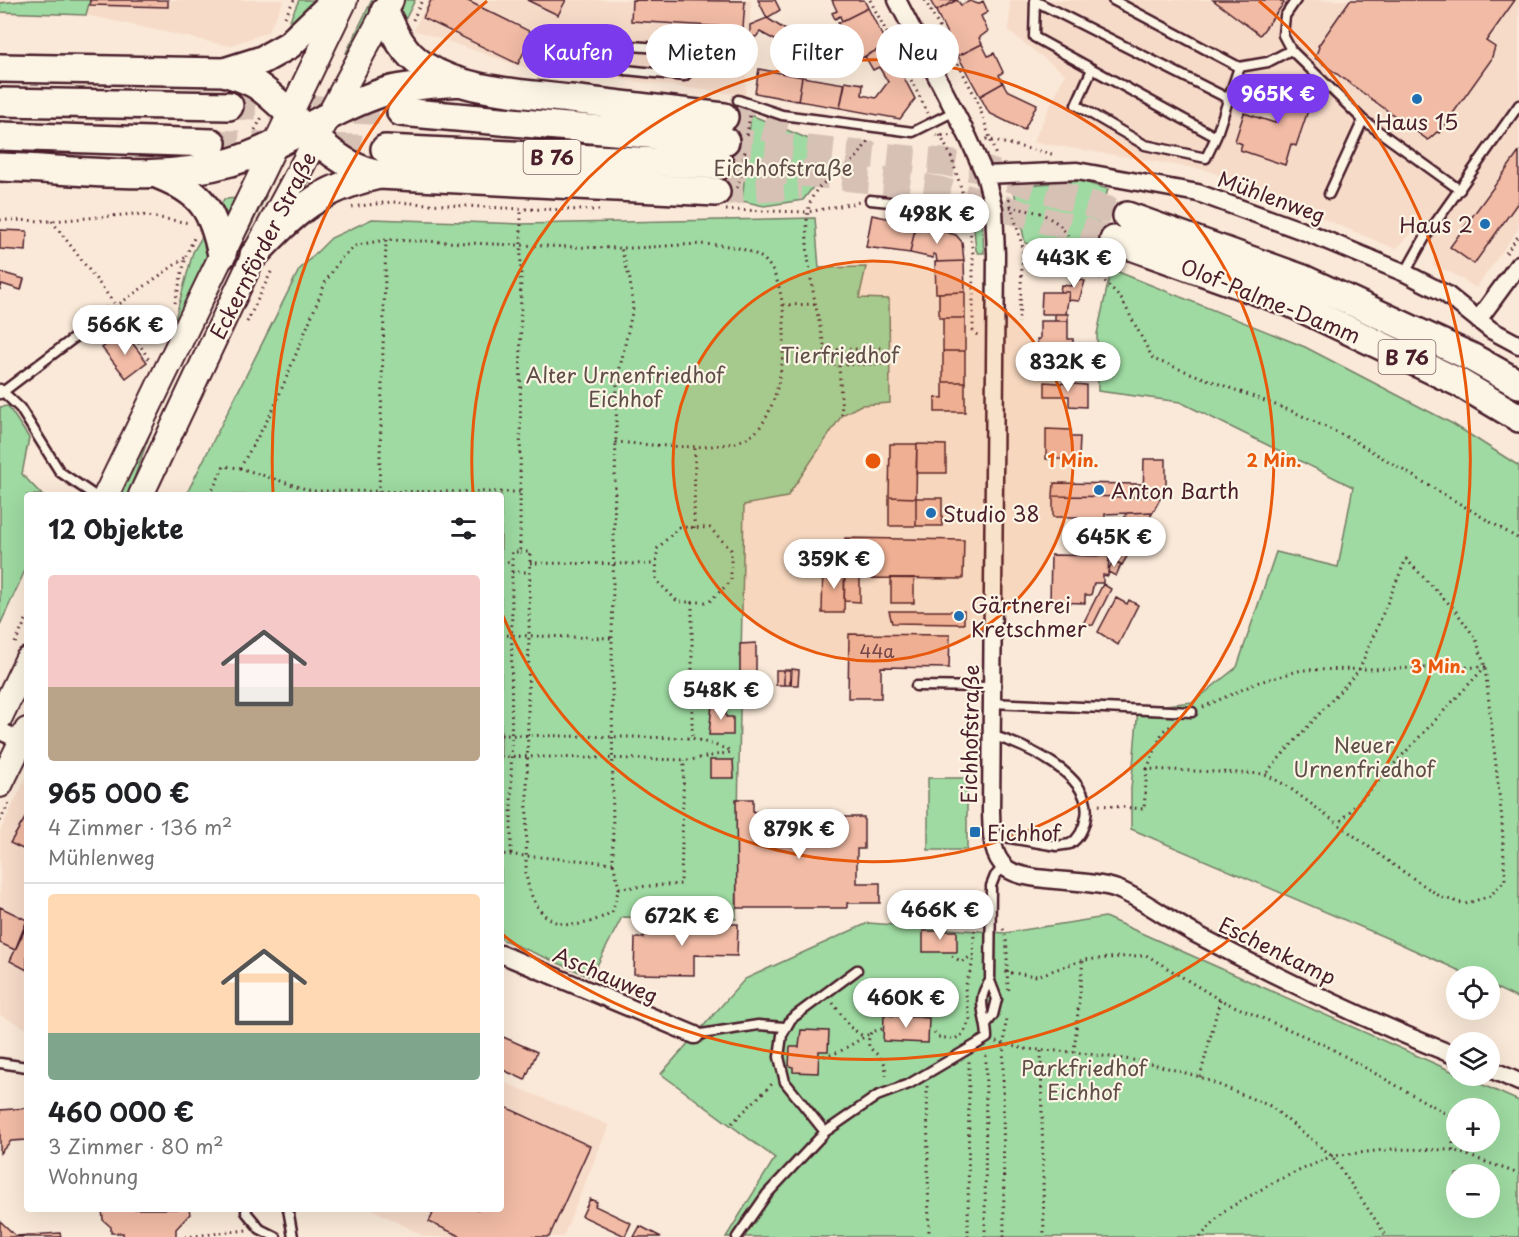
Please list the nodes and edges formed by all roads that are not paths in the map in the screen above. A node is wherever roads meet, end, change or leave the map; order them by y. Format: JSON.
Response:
{"nodes":[{"id":1,"x":336,"y":0,"type":"edge"},
{"id":2,"x":345,"y":0,"type":"edge"},
{"id":3,"x":897,"y":0,"type":"edge"},
{"id":4,"x":1113,"y":0,"type":"edge"},
{"id":5,"x":1296,"y":0,"type":"edge"},
{"id":6,"x":1035,"y":1,"type":"edge"},
{"id":7,"x":388,"y":6,"type":"edge"},
{"id":8,"x":634,"y":46,"type":"edge"},
{"id":9,"x":1291,"y":50,"type":"junction"},
{"id":10,"x":1239,"y":67,"type":"junction"},
{"id":11,"x":0,"y":68,"type":"edge"},
{"id":12,"x":1092,"y":69,"type":"junction"},
{"id":13,"x":634,"y":71,"type":"edge"},
{"id":14,"x":224,"y":72,"type":"junction"},
{"id":15,"x":460,"y":82,"type":"junction"},
{"id":16,"x":1229,"y":99,"type":"junction"},
{"id":17,"x":0,"y":102,"type":"edge"},
{"id":18,"x":1519,"y":105,"type":"edge"},
{"id":19,"x":229,"y":106,"type":"tunnel mouth"},
{"id":20,"x":955,"y":111,"type":"junction"},
{"id":21,"x":401,"y":112,"type":"tunnel mouth"},
{"id":22,"x":330,"y":115,"type":"junction"},
{"id":23,"x":1363,"y":120,"type":"junction"},
{"id":24,"x":304,"y":127,"type":"junction"},
{"id":25,"x":727,"y":131,"type":"junction"},
{"id":26,"x":0,"y":136,"type":"edge"},
{"id":27,"x":1216,"y":137,"type":"junction"},
{"id":28,"x":278,"y":141,"type":"junction"},
{"id":29,"x":212,"y":143,"type":"tunnel mouth"},
{"id":30,"x":382,"y":162,"type":"junction"},
{"id":31,"x":0,"y":167,"type":"edge"},
{"id":32,"x":158,"y":175,"type":"junction"},
{"id":33,"x":996,"y":179,"type":"junction"},
{"id":34,"x":1460,"y":190,"type":"junction"},
{"id":35,"x":1329,"y":194,"type":"dead end"},
{"id":36,"x":870,"y":200,"type":"dead end"},
{"id":37,"x":724,"y":201,"type":"tunnel mouth"},
{"id":38,"x":994,"y":209,"type":"junction"},
{"id":39,"x":1127,"y":216,"type":"tunnel mouth"},
{"id":40,"x":1114,"y":240,"type":"tunnel mouth"},
{"id":41,"x":222,"y":255,"type":"junction"},
{"id":42,"x":264,"y":260,"type":"junction"},
{"id":43,"x":1519,"y":264,"type":"edge"},
{"id":44,"x":1405,"y":273,"type":"junction"},
{"id":45,"x":107,"y":314,"type":"road end"},
{"id":46,"x":1478,"y":320,"type":"junction"},
{"id":47,"x":1519,"y":345,"type":"edge"},
{"id":48,"x":1519,"y":384,"type":"edge"},
{"id":49,"x":1,"y":392,"type":"edge"},
{"id":50,"x":1519,"y":418,"type":"edge"},
{"id":51,"x":90,"y":492,"type":"edge"},
{"id":52,"x":107,"y":492,"type":"edge"},
{"id":53,"x":143,"y":492,"type":"edge"},
{"id":54,"x":24,"y":666,"type":"edge"},
{"id":55,"x":916,"y":686,"type":"dead end"},
{"id":56,"x":991,"y":695,"type":"junction"},
{"id":57,"x":1192,"y":712,"type":"road end"},
{"id":58,"x":0,"y":717,"type":"edge"},
{"id":59,"x":991,"y":735,"type":"junction"},
{"id":60,"x":19,"y":736,"type":"edge"},
{"id":61,"x":0,"y":785,"type":"edge"},
{"id":62,"x":992,"y":835,"type":"junction"},
{"id":63,"x":1004,"y":866,"type":"junction"},
{"id":64,"x":504,"y":955,"type":"edge"},
{"id":65,"x":857,"y":970,"type":"dead end"},
{"id":66,"x":990,"y":981,"type":"junction"},
{"id":67,"x":987,"y":1023,"type":"junction"},
{"id":68,"x":784,"y":1027,"type":"junction"},
{"id":69,"x":695,"y":1035,"type":"joint"},
{"id":70,"x":1446,"y":1052,"type":"edge"},
{"id":71,"x":0,"y":1063,"type":"edge"},
{"id":72,"x":24,"y":1067,"type":"edge"},
{"id":73,"x":1500,"y":1073,"type":"edge"},
{"id":74,"x":1519,"y":1082,"type":"edge"},
{"id":75,"x":825,"y":1132,"type":"junction"},
{"id":76,"x":246,"y":1212,"type":"edge"},
{"id":77,"x":289,"y":1212,"type":"edge"},
{"id":78,"x":276,"y":1237,"type":"edge"},
{"id":79,"x":293,"y":1237,"type":"edge"},
{"id":80,"x":737,"y":1237,"type":"edge"}],
"edges":[{"from":1,"to":14,"type":"highway"},
{"from":2,"to":24,"type":"main road","name":"Eckernförder Straße"},
{"from":3,"to":20,"type":"street","name":"Eichhofstraße"},
{"from":4,"to":10,"type":"lane"},
{"from":5,"to":9,"type":"lane"},
{"from":6,"to":12,"type":"lane"},
{"from":6,"to":16,"type":"lane"},
{"from":7,"to":15,"type":"highway"},
{"from":7,"to":22,"type":"main road"},
{"from":8,"to":13,"type":"lane"},
{"from":9,"to":10,"type":"lane"},
{"from":9,"to":23,"type":"lane"},
{"from":10,"to":16,"type":"lane"},
{"from":11,"to":14,"type":"highway"},
{"from":12,"to":27,"type":"lane"},
{"from":12,"to":27,"type":"lane"},
{"from":14,"to":24,"type":"highway"},
{"from":15,"to":22,"type":"highway"},
{"from":15,"to":25,"type":"highway"},
{"from":16,"to":27,"type":"lane"},
{"from":17,"to":19,"type":"highway"},
{"from":18,"to":34,"type":"lane"},
{"from":20,"to":25,"type":"lane"},
{"from":20,"to":33,"type":"street","name":"Eichhofstraße"},
{"from":21,"to":25,"type":"highway","number":"B 76"},
{"from":22,"to":24,"type":"highway"},
{"from":23,"to":34,"type":"lane"},
{"from":23,"to":35,"type":"lane"},
{"from":24,"to":28,"type":"highway"},
{"from":24,"to":30,"type":"highway"},
{"from":24,"to":42,"type":"main road","name":"Eckernförder Straße"},
{"from":25,"to":30,"type":"highway","number":"B 76"},
{"from":26,"to":29,"type":"highway"},
{"from":28,"to":32,"type":"highway"},
{"from":28,"to":41,"type":"main road","name":"Eckernförder Straße"},
{"from":30,"to":37,"type":"highway"},
{"from":30,"to":42,"type":"highway"},
{"from":31,"to":32,"type":"highway"},
{"from":32,"to":41,"type":"highway"},
{"from":33,"to":38,"type":"street","name":"Eichhofstraße"},
{"from":33,"to":44,"type":"street","name":"Mühlenweg"},
{"from":34,"to":44,"type":"lane"},
{"from":36,"to":38,"type":"lane"},
{"from":38,"to":56,"type":"street","name":"Eichhofstraße"},
{"from":39,"to":48,"type":"highway","name":"Olof-Palme-Damm","number":"B 76"},
{"from":40,"to":50,"type":"highway","name":"Olof-Palme-Damm","number":"B 76"},
{"from":41,"to":52,"type":"main road","name":"Eckernförder Straße"},
{"from":42,"to":53,"type":"main road","name":"Eckernförder Straße"},
{"from":43,"to":46,"type":"street"},
{"from":44,"to":46,"type":"street","name":"Mühlenweg"},
{"from":45,"to":49,"type":"lane"},
{"from":46,"to":47,"type":"street","name":"Mühlenweg"},
{"from":49,"to":51,"type":"lane"},
{"from":54,"to":58,"type":"main road"},
{"from":55,"to":56,"type":"lane"},
{"from":56,"to":57,"type":"lane"},
{"from":56,"to":59,"type":"street","name":"Eichhofstraße"},
{"from":59,"to":62,"type":"street","name":"Eichhofstraße"},
{"from":59,"to":62,"type":"lane"},
{"from":60,"to":61,"type":"main road"},
{"from":62,"to":63,"type":"street","name":"Eichhofstraße"},
{"from":63,"to":66,"type":"lane"},
{"from":63,"to":70,"type":"street","name":"Eschenkamp"},
{"from":64,"to":69,"type":"street","name":"Aschauweg"},
{"from":65,"to":68,"type":"lane"},
{"from":66,"to":67,"type":"lane"},
{"from":66,"to":67,"type":"lane"},
{"from":67,"to":75,"type":"lane"},
{"from":68,"to":69,"type":"lane"},
{"from":68,"to":75,"type":"lane"},
{"from":71,"to":72,"type":"lane"},
{"from":73,"to":74,"type":"street"},
{"from":75,"to":80,"type":"lane"},
{"from":76,"to":78,"type":"lane"},
{"from":77,"to":79,"type":"lane"}]}
